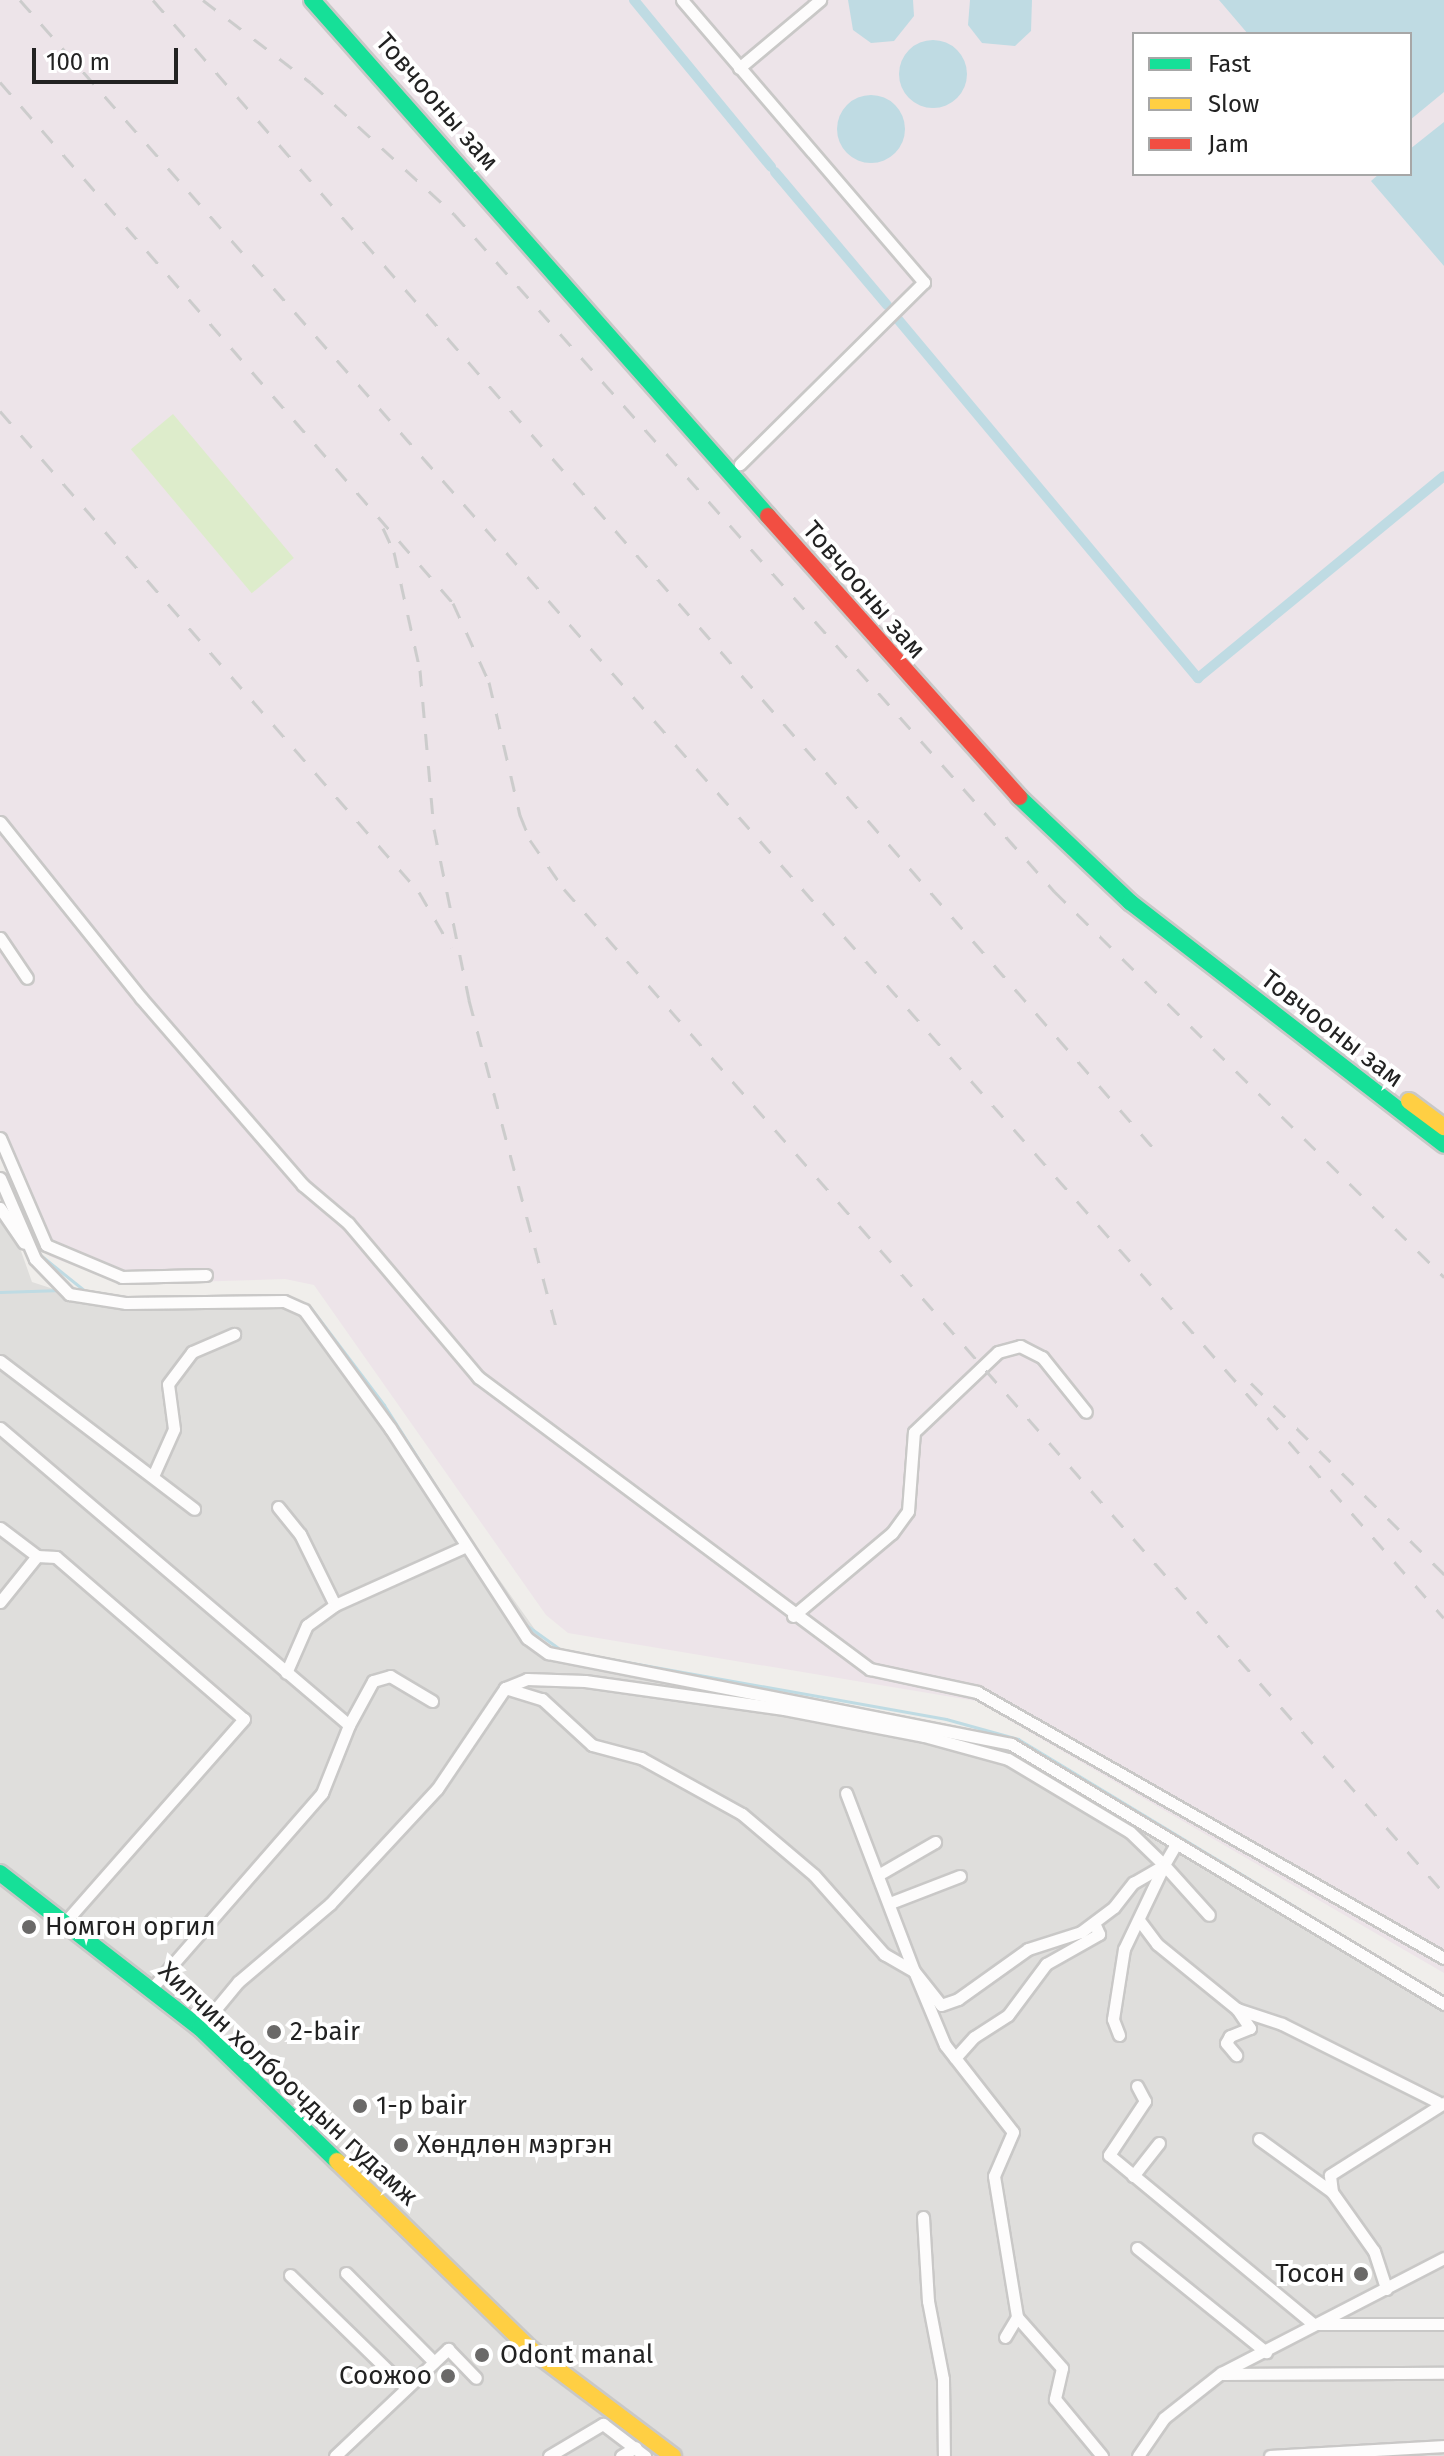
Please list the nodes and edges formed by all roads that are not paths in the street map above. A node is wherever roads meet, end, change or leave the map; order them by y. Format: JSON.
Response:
{"nodes":[{"id":1,"x":312,"y":0,"type":"edge"},
{"id":2,"x":330,"y":0,"type":"edge"},
{"id":3,"x":682,"y":0,"type":"edge"},
{"id":4,"x":820,"y":0,"type":"edge"},
{"id":5,"x":739,"y":68,"type":"junction"},
{"id":6,"x":740,"y":464,"type":"junction"},
{"id":7,"x":0,"y":822,"type":"edge"},
{"id":8,"x":0,"y":938,"type":"edge"},
{"id":9,"x":27,"y":978,"type":"dead end"},
{"id":10,"x":1444,"y":1127,"type":"edge"},
{"id":11,"x":0,"y":1138,"type":"edge"},
{"id":12,"x":1444,"y":1145,"type":"edge"},
{"id":13,"x":0,"y":1178,"type":"edge"},
{"id":14,"x":0,"y":1208,"type":"edge"},
{"id":15,"x":30,"y":1249,"type":"junction"},
{"id":16,"x":206,"y":1275,"type":"dead end"},
{"id":17,"x":234,"y":1334,"type":"dead end"},
{"id":18,"x":0,"y":1361,"type":"edge"},
{"id":19,"x":1086,"y":1412,"type":"dead end"},
{"id":20,"x":0,"y":1428,"type":"edge"},
{"id":21,"x":153,"y":1476,"type":"junction"},
{"id":22,"x":278,"y":1507,"type":"dead end"},
{"id":23,"x":194,"y":1509,"type":"dead end"},
{"id":24,"x":0,"y":1528,"type":"edge"},
{"id":25,"x":464,"y":1547,"type":"junction"},
{"id":26,"x":37,"y":1556,"type":"junction"},
{"id":27,"x":0,"y":1602,"type":"edge"},
{"id":28,"x":335,"y":1605,"type":"junction"},
{"id":29,"x":793,"y":1616,"type":"junction"},
{"id":30,"x":286,"y":1673,"type":"junction"},
{"id":31,"x":505,"y":1688,"type":"junction"},
{"id":32,"x":432,"y":1701,"type":"dead end"},
{"id":33,"x":349,"y":1725,"type":"junction"},
{"id":34,"x":846,"y":1793,"type":"dead end"},
{"id":35,"x":935,"y":1842,"type":"dead end"},
{"id":36,"x":1176,"y":1844,"type":"junction"},
{"id":37,"x":1164,"y":1865,"type":"junction"},
{"id":38,"x":0,"y":1873,"type":"edge"},
{"id":39,"x":878,"y":1875,"type":"junction"},
{"id":40,"x":960,"y":1876,"type":"dead end"},
{"id":41,"x":890,"y":1903,"type":"junction"},
{"id":42,"x":1209,"y":1915,"type":"dead end"},
{"id":43,"x":1139,"y":1920,"type":"junction"},
{"id":44,"x":64,"y":1923,"type":"junction"},
{"id":45,"x":1094,"y":1923,"type":"junction"},
{"id":46,"x":1444,"y":1958,"type":"edge"},
{"id":47,"x":914,"y":1971,"type":"junction"},
{"id":48,"x":152,"y":1988,"type":"junction"},
{"id":49,"x":1444,"y":2004,"type":"edge"},
{"id":50,"x":1237,"y":2009,"type":"junction"},
{"id":51,"x":200,"y":2028,"type":"junction"},
{"id":52,"x":1119,"y":2035,"type":"dead end"},
{"id":53,"x":1236,"y":2055,"type":"dead end"},
{"id":54,"x":955,"y":2058,"type":"junction"},
{"id":55,"x":1137,"y":2086,"type":"dead end"},
{"id":56,"x":1441,"y":2103,"type":"edge"},
{"id":57,"x":1259,"y":2139,"type":"dead end"},
{"id":58,"x":1159,"y":2143,"type":"dead end"},
{"id":59,"x":1133,"y":2176,"type":"junction"},
{"id":60,"x":1332,"y":2192,"type":"junction"},
{"id":61,"x":923,"y":2217,"type":"dead end"},
{"id":62,"x":1137,"y":2248,"type":"dead end"},
{"id":63,"x":1444,"y":2258,"type":"edge"},
{"id":64,"x":346,"y":2273,"type":"dead end"},
{"id":65,"x":290,"y":2275,"type":"dead end"},
{"id":66,"x":1386,"y":2289,"type":"junction"},
{"id":67,"x":1017,"y":2317,"type":"junction"},
{"id":68,"x":1313,"y":2324,"type":"junction"},
{"id":69,"x":1444,"y":2324,"type":"edge"},
{"id":70,"x":1005,"y":2337,"type":"dead end"},
{"id":71,"x":1266,"y":2352,"type":"junction"},
{"id":72,"x":434,"y":2362,"type":"junction"},
{"id":73,"x":1221,"y":2373,"type":"junction"},
{"id":74,"x":1444,"y":2373,"type":"edge"},
{"id":75,"x":476,"y":2378,"type":"dead end"},
{"id":76,"x":406,"y":2388,"type":"junction"},
{"id":77,"x":1444,"y":2446,"type":"edge"},
{"id":78,"x":636,"y":2447,"type":"junction"},
{"id":79,"x":651,"y":2449,"type":"edge"},
{"id":80,"x":335,"y":2456,"type":"edge"},
{"id":81,"x":549,"y":2456,"type":"edge"},
{"id":82,"x":621,"y":2456,"type":"edge"},
{"id":83,"x":673,"y":2456,"type":"edge"},
{"id":84,"x":944,"y":2456,"type":"edge"},
{"id":85,"x":1102,"y":2456,"type":"edge"},
{"id":86,"x":1138,"y":2456,"type":"edge"},
{"id":87,"x":1270,"y":2456,"type":"edge"}],
"edges":[{"from":1,"to":12,"type":"main road","name":"Товчооны зам"},
{"from":2,"to":6,"type":"main road","name":"Товчооны зам"},
{"from":3,"to":5,"type":"street"},
{"from":4,"to":5,"type":"street"},
{"from":5,"to":6,"type":"street"},
{"from":6,"to":10,"type":"main road","name":"Товчооны зам"},
{"from":7,"to":29,"type":"street"},
{"from":8,"to":9,"type":"street"},
{"from":11,"to":16,"type":"street"},
{"from":13,"to":15,"type":"street"},
{"from":14,"to":15,"type":"street"},
{"from":15,"to":25,"type":"street"},
{"from":17,"to":21,"type":"street"},
{"from":18,"to":21,"type":"street"},
{"from":19,"to":29,"type":"street"},
{"from":20,"to":30,"type":"street"},
{"from":21,"to":23,"type":"street"},
{"from":22,"to":28,"type":"street"},
{"from":24,"to":26,"type":"street"},
{"from":25,"to":28,"type":"street"},
{"from":25,"to":36,"type":"street"},
{"from":26,"to":27,"type":"street"},
{"from":26,"to":44,"type":"street"},
{"from":28,"to":30,"type":"street"},
{"from":29,"to":46,"type":"street"},
{"from":30,"to":33,"type":"street"},
{"from":31,"to":37,"type":"street"},
{"from":31,"to":47,"type":"street"},
{"from":31,"to":51,"type":"street"},
{"from":32,"to":33,"type":"street"},
{"from":33,"to":48,"type":"street"},
{"from":34,"to":39,"type":"street"},
{"from":35,"to":39,"type":"street"},
{"from":36,"to":37,"type":"street"},
{"from":36,"to":49,"type":"street"},
{"from":37,"to":42,"type":"street"},
{"from":37,"to":43,"type":"street"},
{"from":37,"to":45,"type":"street"},
{"from":38,"to":44,"type":"main road","name":"Хилчин холбоочдын гудамж"},
{"from":39,"to":41,"type":"street"},
{"from":40,"to":41,"type":"street"},
{"from":41,"to":47,"type":"street"},
{"from":43,"to":50,"type":"street"},
{"from":43,"to":52,"type":"street"},
{"from":44,"to":48,"type":"main road","name":"Хилчин холбоочдын гудамж"},
{"from":45,"to":47,"type":"street"},
{"from":45,"to":54,"type":"street"},
{"from":47,"to":54,"type":"street"},
{"from":48,"to":51,"type":"main road","name":"Хилчин холбоочдын гудамж"},
{"from":50,"to":53,"type":"street"},
{"from":50,"to":56,"type":"street"},
{"from":51,"to":79,"type":"main road","name":"Хилчин холбоочдын гудамж"},
{"from":54,"to":67,"type":"street"},
{"from":55,"to":59,"type":"street"},
{"from":56,"to":60,"type":"street"},
{"from":57,"to":60,"type":"street"},
{"from":58,"to":59,"type":"street"},
{"from":59,"to":68,"type":"street"},
{"from":60,"to":66,"type":"street"},
{"from":61,"to":84,"type":"street"},
{"from":62,"to":71,"type":"street"},
{"from":63,"to":66,"type":"street"},
{"from":64,"to":72,"type":"street"},
{"from":65,"to":76,"type":"street"},
{"from":66,"to":68,"type":"street"},
{"from":67,"to":70,"type":"street"},
{"from":67,"to":85,"type":"street"},
{"from":68,"to":69,"type":"street"},
{"from":68,"to":71,"type":"street"},
{"from":71,"to":73,"type":"street"},
{"from":72,"to":75,"type":"street"},
{"from":72,"to":76,"type":"street"},
{"from":73,"to":74,"type":"street"},
{"from":73,"to":86,"type":"street"},
{"from":76,"to":80,"type":"street"},
{"from":77,"to":87,"type":"street"},
{"from":78,"to":79,"type":"street"},
{"from":78,"to":81,"type":"street"},
{"from":78,"to":82,"type":"street"},
{"from":79,"to":83,"type":"main road","name":"Хилчин холбоочдын гудамж"}]}
